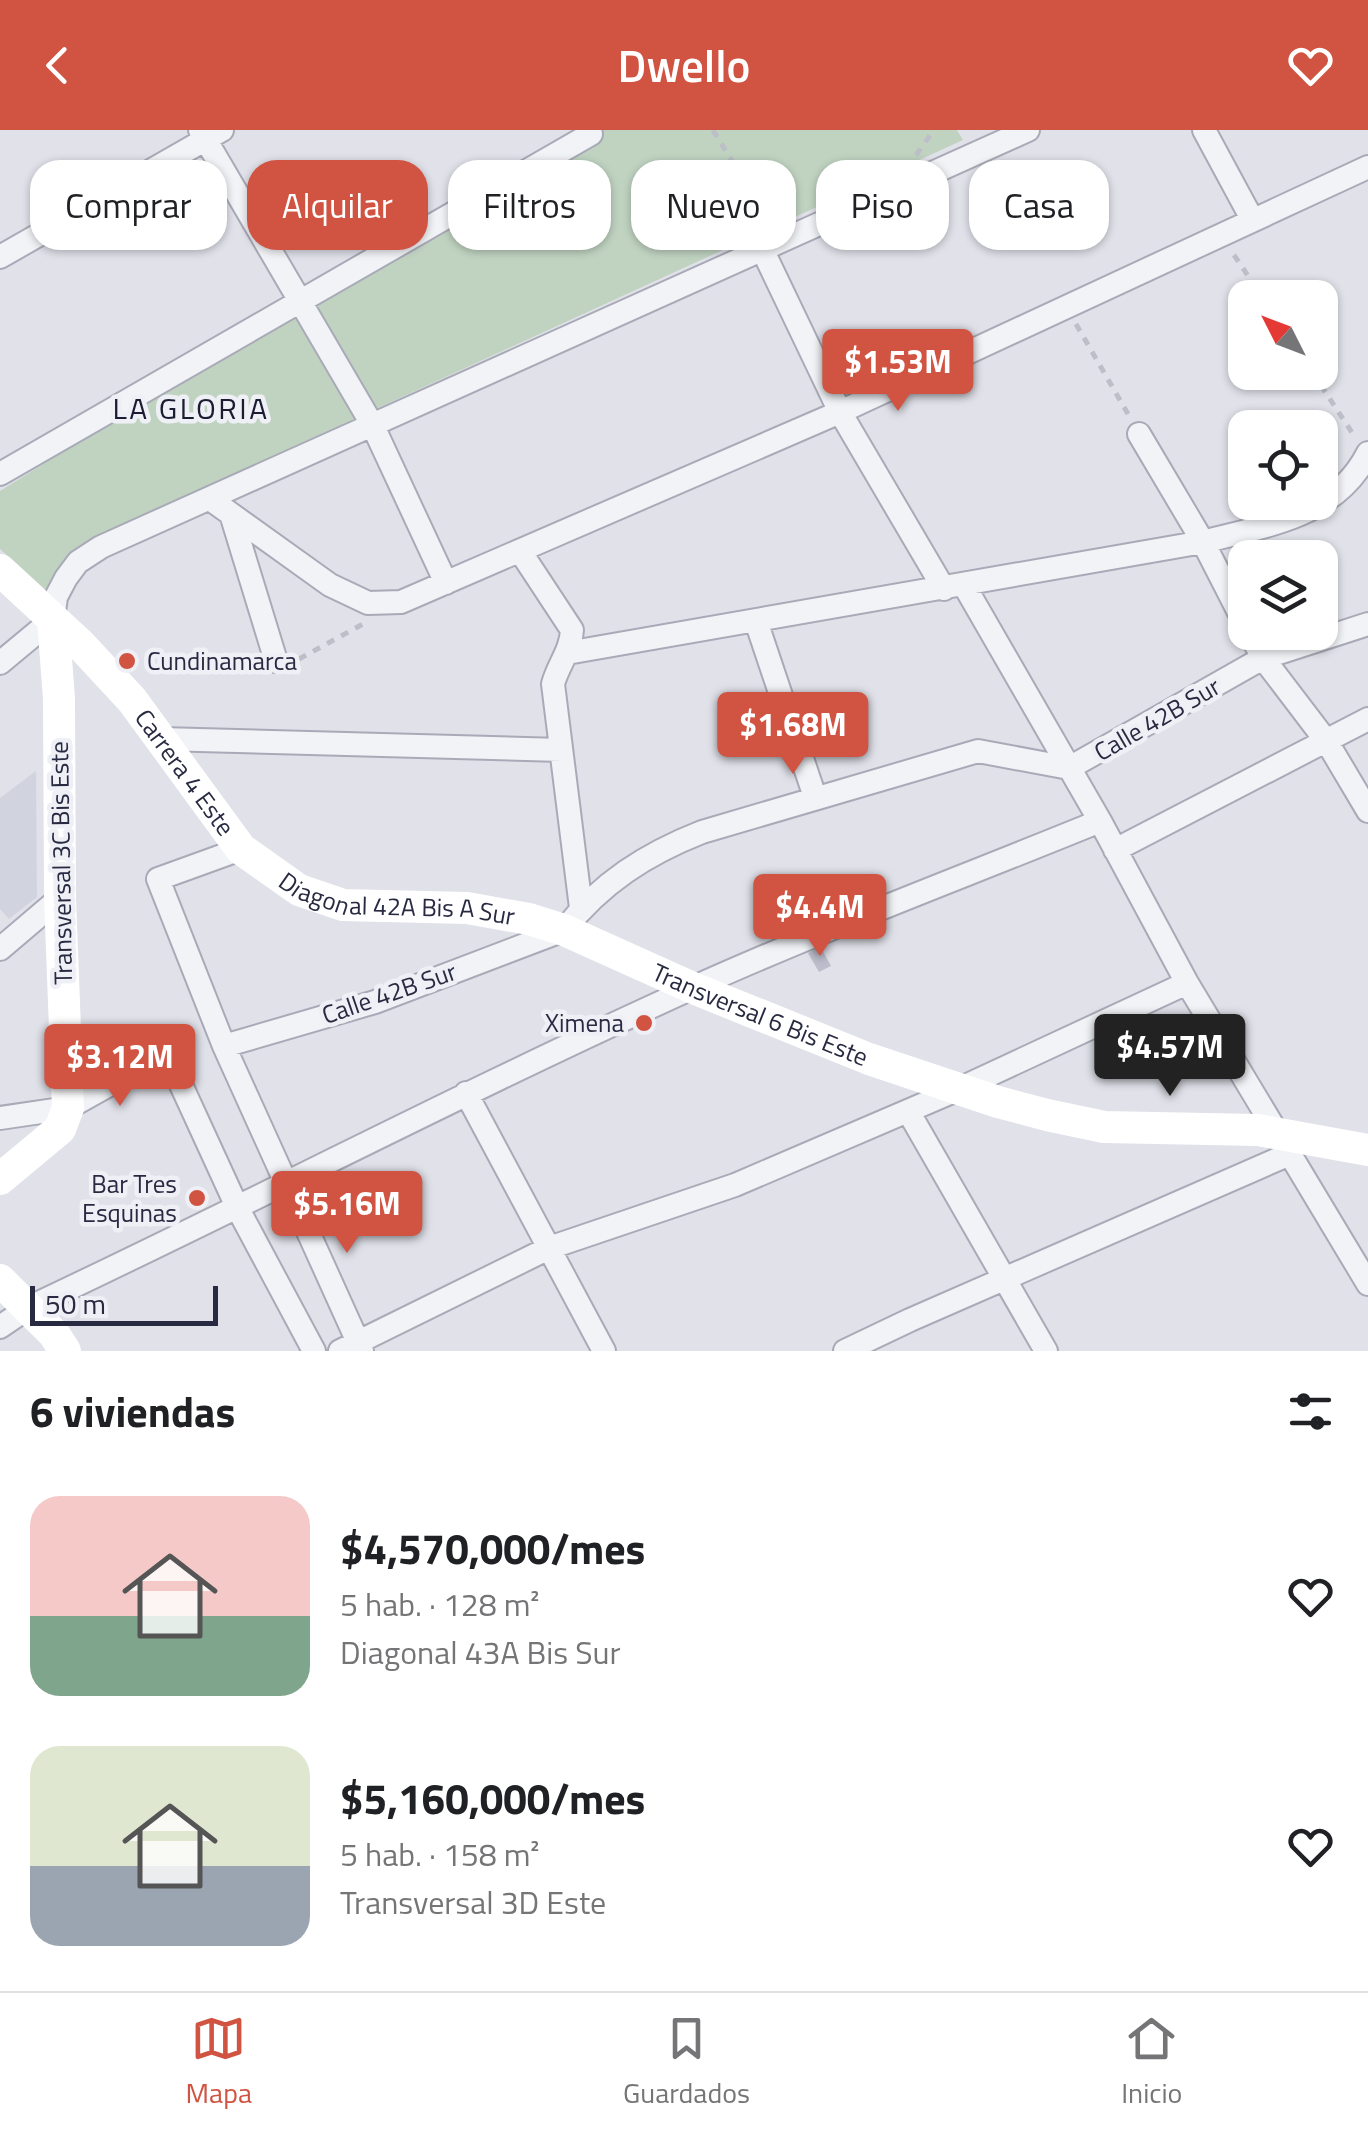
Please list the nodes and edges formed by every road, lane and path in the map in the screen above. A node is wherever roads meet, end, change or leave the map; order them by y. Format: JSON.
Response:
{"nodes":[{"id":1,"x":713,"y":130,"type":"edge"},
{"id":2,"x":1028,"y":130,"type":"edge"},
{"id":3,"x":1204,"y":130,"type":"edge"},
{"id":4,"x":209,"y":133,"type":"edge"},
{"id":5,"x":590,"y":134,"type":"dead end"},
{"id":6,"x":1368,"y":167,"type":"edge"},
{"id":7,"x":1252,"y":219,"type":"junction"},
{"id":8,"x":1222,"y":236,"type":"junction"},
{"id":9,"x":763,"y":251,"type":"junction"},
{"id":10,"x":0,"y":256,"type":"edge"},
{"id":11,"x":1251,"y":280,"type":"edge"},
{"id":12,"x":300,"y":302,"type":"junction"},
{"id":13,"x":1066,"y":308,"type":"junction"},
{"id":14,"x":1324,"y":390,"type":"edge"},
{"id":15,"x":840,"y":412,"type":"junction"},
{"id":16,"x":373,"y":426,"type":"junction"},
{"id":17,"x":1139,"y":434,"type":"joint"},
{"id":18,"x":1368,"y":454,"type":"edge"},
{"id":19,"x":0,"y":474,"type":"edge"},
{"id":20,"x":210,"y":499,"type":"junction"},
{"id":21,"x":231,"y":514,"type":"junction"},
{"id":22,"x":1202,"y":542,"type":"junction"},
{"id":23,"x":520,"y":550,"type":"junction"},
{"id":24,"x":0,"y":570,"type":"edge"},
{"id":25,"x":446,"y":583,"type":"junction"},
{"id":26,"x":954,"y":587,"type":"junction"},
{"id":27,"x":1228,"y":592,"type":"edge"},
{"id":28,"x":401,"y":602,"type":"junction"},
{"id":29,"x":52,"y":618,"type":"junction"},
{"id":30,"x":756,"y":621,"type":"junction"},
{"id":31,"x":1368,"y":624,"type":"edge"},
{"id":32,"x":1258,"y":650,"type":"edge"},
{"id":33,"x":568,"y":654,"type":"junction"},
{"id":34,"x":1262,"y":658,"type":"junction"},
{"id":35,"x":276,"y":661,"type":"joint"},
{"id":36,"x":0,"y":662,"type":"edge"},
{"id":37,"x":1368,"y":720,"type":"edge"},
{"id":38,"x":161,"y":739,"type":"junction"},
{"id":39,"x":1327,"y":742,"type":"junction"},
{"id":40,"x":561,"y":750,"type":"junction"},
{"id":41,"x":1069,"y":768,"type":"junction"},
{"id":42,"x":815,"y":797,"type":"junction"},
{"id":43,"x":1368,"y":811,"type":"edge"},
{"id":44,"x":1100,"y":822,"type":"junction"},
{"id":45,"x":242,"y":849,"type":"junction"},
{"id":46,"x":1114,"y":850,"type":"junction"},
{"id":47,"x":60,"y":898,"type":"junction"},
{"id":48,"x":572,"y":919,"type":"junction"},
{"id":49,"x":0,"y":948,"type":"edge"},
{"id":50,"x":1187,"y":983,"type":"junction"},
{"id":51,"x":693,"y":988,"type":"junction"},
{"id":52,"x":224,"y":1046,"type":"junction"},
{"id":53,"x":958,"y":1089,"type":"junction"},
{"id":54,"x":466,"y":1092,"type":"junction"},
{"id":55,"x":68,"y":1108,"type":"junction"},
{"id":56,"x":908,"y":1111,"type":"junction"},
{"id":57,"x":0,"y":1118,"type":"edge"},
{"id":58,"x":1286,"y":1143,"type":"junction"},
{"id":59,"x":1368,"y":1150,"type":"edge"},
{"id":60,"x":0,"y":1178,"type":"edge"},
{"id":61,"x":284,"y":1183,"type":"junction"},
{"id":62,"x":238,"y":1210,"type":"junction"},
{"id":63,"x":549,"y":1248,"type":"junction"},
{"id":64,"x":0,"y":1280,"type":"edge"},
{"id":65,"x":1005,"y":1280,"type":"junction"},
{"id":66,"x":1368,"y":1284,"type":"edge"},
{"id":67,"x":28,"y":1308,"type":"junction"},
{"id":68,"x":0,"y":1327,"type":"edge"},
{"id":69,"x":353,"y":1348,"type":"edge"},
{"id":70,"x":65,"y":1351,"type":"edge"},
{"id":71,"x":314,"y":1351,"type":"edge"},
{"id":72,"x":604,"y":1351,"type":"edge"},
{"id":73,"x":845,"y":1351,"type":"edge"},
{"id":74,"x":1046,"y":1351,"type":"edge"}],
"edges":[{"from":1,"to":9,"type":"path"},
{"from":2,"to":9,"type":"street"},
{"from":3,"to":7,"type":"street"},
{"from":4,"to":10,"type":"street"},
{"from":4,"to":12,"type":"street"},
{"from":5,"to":12,"type":"street"},
{"from":6,"to":7,"type":"street"},
{"from":7,"to":8,"type":"street"},
{"from":8,"to":11,"type":"path"},
{"from":8,"to":13,"type":"street"},
{"from":9,"to":15,"type":"street"},
{"from":9,"to":16,"type":"street"},
{"from":12,"to":16,"type":"street"},
{"from":12,"to":19,"type":"street"},
{"from":13,"to":15,"type":"street"},
{"from":13,"to":17,"type":"path"},
{"from":14,"to":18,"type":"path"},
{"from":15,"to":23,"type":"street"},
{"from":15,"to":26,"type":"street"},
{"from":16,"to":20,"type":"street"},
{"from":16,"to":25,"type":"street"},
{"from":17,"to":22,"type":"street"},
{"from":18,"to":22,"type":"street"},
{"from":20,"to":21,"type":"street"},
{"from":20,"to":29,"type":"street"},
{"from":21,"to":28,"type":"street"},
{"from":21,"to":35,"type":"street"},
{"from":22,"to":26,"type":"street"},
{"from":22,"to":27,"type":"street"},
{"from":23,"to":25,"type":"street"},
{"from":23,"to":33,"type":"street"},
{"from":24,"to":29,"type":"street","name":"Carrera 4 Este"},
{"from":25,"to":28,"type":"street"},
{"from":26,"to":30,"type":"street"},
{"from":26,"to":41,"type":"street"},
{"from":28,"to":35,"type":"path"},
{"from":29,"to":36,"type":"street"},
{"from":29,"to":38,"type":"street","name":"Carrera 4 Este"},
{"from":29,"to":47,"type":"street","name":"Transversal 3C Bis Este"},
{"from":30,"to":33,"type":"street"},
{"from":30,"to":42,"type":"street"},
{"from":31,"to":34,"type":"street","name":"Calle 42B Sur"},
{"from":32,"to":34,"type":"street"},
{"from":33,"to":40,"type":"street"},
{"from":34,"to":39,"type":"street"},
{"from":34,"to":41,"type":"street","name":"Calle 42B Sur"},
{"from":37,"to":39,"type":"street"},
{"from":38,"to":40,"type":"street"},
{"from":38,"to":45,"type":"street","name":"Carrera 4 Este"},
{"from":39,"to":43,"type":"street"},
{"from":39,"to":46,"type":"street"},
{"from":40,"to":48,"type":"street"},
{"from":41,"to":42,"type":"street","name":"Calle 42B Sur"},
{"from":41,"to":44,"type":"street"},
{"from":42,"to":48,"type":"street","name":"Calle 42B Sur"},
{"from":44,"to":46,"type":"street"},
{"from":44,"to":51,"type":"street"},
{"from":45,"to":48,"type":"street","name":"Diagonal 42A Bis A Sur"},
{"from":45,"to":52,"type":"street"},
{"from":46,"to":50,"type":"street"},
{"from":47,"to":49,"type":"street"},
{"from":47,"to":55,"type":"street","name":"Transversal 3C Bis Este"},
{"from":48,"to":51,"type":"street","name":"Transversal 6 Bis Este"},
{"from":48,"to":52,"type":"street","name":"Calle 42B Sur"},
{"from":50,"to":53,"type":"street"},
{"from":50,"to":58,"type":"street"},
{"from":51,"to":53,"type":"street","name":"Transversal 6 Bis Este"},
{"from":51,"to":54,"type":"street"},
{"from":52,"to":61,"type":"street"},
{"from":53,"to":56,"type":"street"},
{"from":53,"to":58,"type":"street","name":"Transversal 6 Bis Este"},
{"from":54,"to":61,"type":"street"},
{"from":54,"to":63,"type":"street"},
{"from":55,"to":57,"type":"street"},
{"from":55,"to":60,"type":"street"},
{"from":55,"to":62,"type":"street"},
{"from":56,"to":63,"type":"street"},
{"from":56,"to":65,"type":"street"},
{"from":58,"to":59,"type":"street","name":"Transversal 6 Bis Este"},
{"from":58,"to":65,"type":"street"},
{"from":58,"to":66,"type":"street"},
{"from":61,"to":62,"type":"street"},
{"from":61,"to":69,"type":"street"},
{"from":62,"to":67,"type":"street"},
{"from":62,"to":71,"type":"street"},
{"from":63,"to":69,"type":"street"},
{"from":63,"to":72,"type":"street"},
{"from":64,"to":67,"type":"street"},
{"from":65,"to":73,"type":"street"},
{"from":65,"to":74,"type":"street"},
{"from":67,"to":68,"type":"street"},
{"from":67,"to":70,"type":"street"}]}
